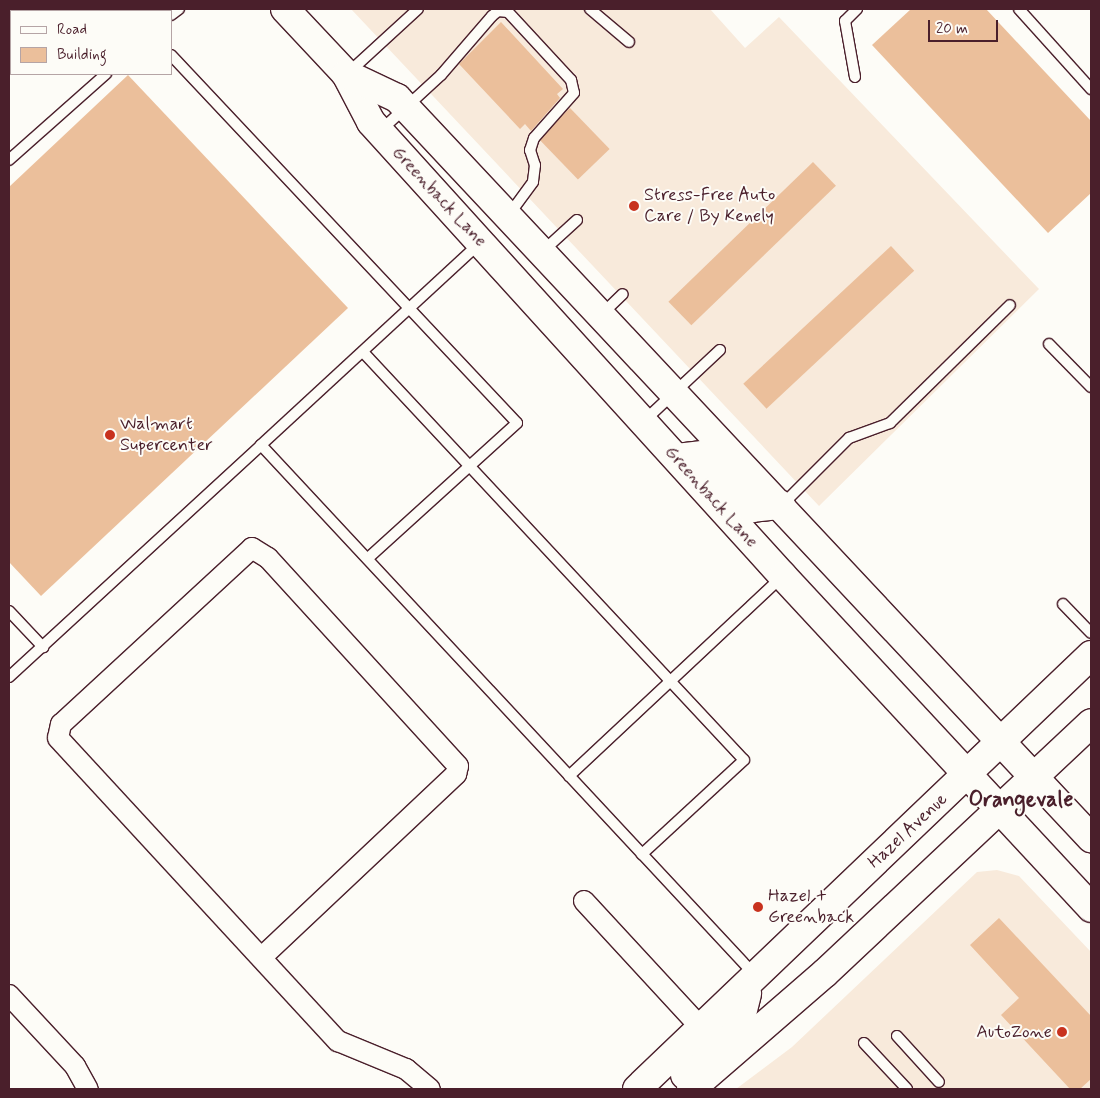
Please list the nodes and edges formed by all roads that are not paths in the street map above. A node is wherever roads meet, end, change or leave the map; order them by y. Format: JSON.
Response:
{"nodes":[{"id":1,"x":285,"y":9,"type":"edge"},
{"id":2,"x":418,"y":9,"type":"edge"},
{"id":3,"x":590,"y":9,"type":"edge"},
{"id":4,"x":856,"y":9,"type":"edge"},
{"id":5,"x":1019,"y":9,"type":"edge"},
{"id":6,"x":629,"y":42,"type":"dead end"},
{"id":7,"x":172,"y":56,"type":"edge"},
{"id":8,"x":346,"y":74,"type":"junction"},
{"id":9,"x":105,"y":75,"type":"edge"},
{"id":10,"x":855,"y":77,"type":"dead end"},
{"id":11,"x":1091,"y":89,"type":"edge"},
{"id":12,"x":406,"y":107,"type":"junction"},
{"id":13,"x":379,"y":132,"type":"junction"},
{"id":14,"x":9,"y":160,"type":"edge"},
{"id":15,"x":416,"y":172,"type":"junction"},
{"id":16,"x":508,"y":217,"type":"junction"},
{"id":17,"x":577,"y":220,"type":"dead end"},
{"id":18,"x":481,"y":242,"type":"junction"},
{"id":19,"x":549,"y":261,"type":"junction"},
{"id":20,"x":623,"y":294,"type":"dead end"},
{"id":21,"x":1010,"y":305,"type":"dead end"},
{"id":22,"x":410,"y":309,"type":"junction"},
{"id":23,"x":600,"y":316,"type":"junction"},
{"id":24,"x":1049,"y":344,"type":"dead end"},
{"id":25,"x":720,"y":350,"type":"dead end"},
{"id":26,"x":363,"y":352,"type":"junction"},
{"id":27,"x":1091,"y":387,"type":"edge"},
{"id":28,"x":672,"y":395,"type":"junction"},
{"id":29,"x":644,"y":422,"type":"junction"},
{"id":30,"x":261,"y":445,"type":"junction"},
{"id":31,"x":677,"y":458,"type":"junction"},
{"id":32,"x":468,"y":464,"type":"junction"},
{"id":33,"x":781,"y":506,"type":"junction"},
{"id":34,"x":367,"y":559,"type":"junction"},
{"id":35,"x":782,"y":576,"type":"junction"},
{"id":36,"x":1063,"y":604,"type":"dead end"},
{"id":37,"x":9,"y":611,"type":"edge"},
{"id":38,"x":1091,"y":633,"type":"edge"},
{"id":39,"x":43,"y":648,"type":"junction"},
{"id":40,"x":1091,"y":656,"type":"edge"},
{"id":41,"x":9,"y":677,"type":"edge"},
{"id":42,"x":670,"y":681,"type":"junction"},
{"id":43,"x":1091,"y":723,"type":"edge"},
{"id":44,"x":1000,"y":741,"type":"junction"},
{"id":45,"x":569,"y":776,"type":"junction"},
{"id":46,"x":966,"y":776,"type":"junction"},
{"id":47,"x":1034,"y":778,"type":"junction"},
{"id":48,"x":999,"y":810,"type":"junction"},
{"id":49,"x":1091,"y":838,"type":"edge"},
{"id":50,"x":642,"y":854,"type":"junction"},
{"id":51,"x":584,"y":901,"type":"dead end"},
{"id":52,"x":1091,"y":908,"type":"edge"},
{"id":53,"x":262,"y":957,"type":"junction"},
{"id":54,"x":751,"y":979,"type":"junction"},
{"id":55,"x":9,"y":995,"type":"edge"},
{"id":56,"x":701,"y":1028,"type":"junction"},
{"id":57,"x":897,"y":1036,"type":"dead end"},
{"id":58,"x":864,"y":1043,"type":"dead end"},
{"id":59,"x":939,"y":1082,"type":"dead end"},
{"id":60,"x":88,"y":1089,"type":"edge"},
{"id":61,"x":430,"y":1089,"type":"edge"},
{"id":62,"x":637,"y":1089,"type":"edge"},
{"id":63,"x":686,"y":1089,"type":"edge"},
{"id":64,"x":691,"y":1089,"type":"edge"},
{"id":65,"x":907,"y":1089,"type":"edge"}],
"edges":[{"from":1,"to":8,"type":"main road","name":"Greenback Lane"},
{"from":2,"to":8,"type":"lane"},
{"from":3,"to":6,"type":"lane"},
{"from":4,"to":10,"type":"lane"},
{"from":5,"to":11,"type":"lane"},
{"from":7,"to":22,"type":"lane"},
{"from":8,"to":12,"type":"main road","name":"Greenback Lane"},
{"from":8,"to":13,"type":"main road","name":"Greenback Lane"},
{"from":9,"to":14,"type":"lane"},
{"from":12,"to":13,"type":"lane"},
{"from":12,"to":16,"type":"main road","name":"Greenback Lane"},
{"from":12,"to":16,"type":"lane"},
{"from":13,"to":15,"type":"main road","name":"Greenback Lane"},
{"from":15,"to":16,"type":"main road"},
{"from":15,"to":18,"type":"main road","name":"Greenback Lane"},
{"from":16,"to":19,"type":"main road","name":"Greenback Lane"},
{"from":17,"to":19,"type":"lane"},
{"from":18,"to":19,"type":"main road"},
{"from":18,"to":22,"type":"lane"},
{"from":18,"to":29,"type":"main road","name":"Greenback Lane"},
{"from":19,"to":23,"type":"main road","name":"Greenback Lane"},
{"from":20,"to":23,"type":"lane"},
{"from":21,"to":33,"type":"lane"},
{"from":22,"to":26,"type":"lane"},
{"from":22,"to":32,"type":"lane"},
{"from":23,"to":28,"type":"main road","name":"Greenback Lane"},
{"from":24,"to":27,"type":"lane"},
{"from":25,"to":28,"type":"lane"},
{"from":26,"to":30,"type":"lane"},
{"from":26,"to":32,"type":"lane"},
{"from":28,"to":29,"type":"lane"},
{"from":28,"to":33,"type":"main road","name":"Greenback Lane"},
{"from":29,"to":31,"type":"main road","name":"Greenback Lane"},
{"from":30,"to":34,"type":"lane"},
{"from":30,"to":39,"type":"lane"},
{"from":31,"to":33,"type":"main road"},
{"from":31,"to":35,"type":"main road","name":"Greenback Lane"},
{"from":32,"to":34,"type":"lane"},
{"from":32,"to":42,"type":"lane"},
{"from":33,"to":44,"type":"main road","name":"Greenback Lane"},
{"from":34,"to":45,"type":"lane"},
{"from":35,"to":42,"type":"lane"},
{"from":35,"to":46,"type":"main road","name":"Greenback Lane"},
{"from":36,"to":38,"type":"lane"},
{"from":37,"to":39,"type":"lane"},
{"from":39,"to":41,"type":"lane"},
{"from":40,"to":44,"type":"main road","name":"Hazel Avenue"},
{"from":42,"to":45,"type":"lane"},
{"from":42,"to":50,"type":"lane"},
{"from":43,"to":47,"type":"main road"},
{"from":44,"to":46,"type":"main road","name":"Hazel Avenue"},
{"from":44,"to":47,"type":"main road","name":"Greenback Lane"},
{"from":45,"to":50,"type":"lane"},
{"from":46,"to":48,"type":"main road","name":"Greenback Lane"},
{"from":46,"to":54,"type":"main road","name":"Hazel Avenue"},
{"from":47,"to":48,"type":"main road"},
{"from":47,"to":49,"type":"main road","name":"Greenback Lane"},
{"from":48,"to":52,"type":"main road","name":"Greenback Lane"},
{"from":48,"to":64,"type":"main road"},
{"from":50,"to":54,"type":"lane"},
{"from":51,"to":56,"type":"street"},
{"from":53,"to":53,"type":"street"},
{"from":53,"to":61,"type":"street"},
{"from":54,"to":56,"type":"main road","name":"Hazel Avenue"},
{"from":54,"to":63,"type":"main road"},
{"from":55,"to":60,"type":"street"},
{"from":56,"to":62,"type":"main road","name":"Hazel Avenue"},
{"from":57,"to":59,"type":"lane"},
{"from":58,"to":65,"type":"lane"}]}
